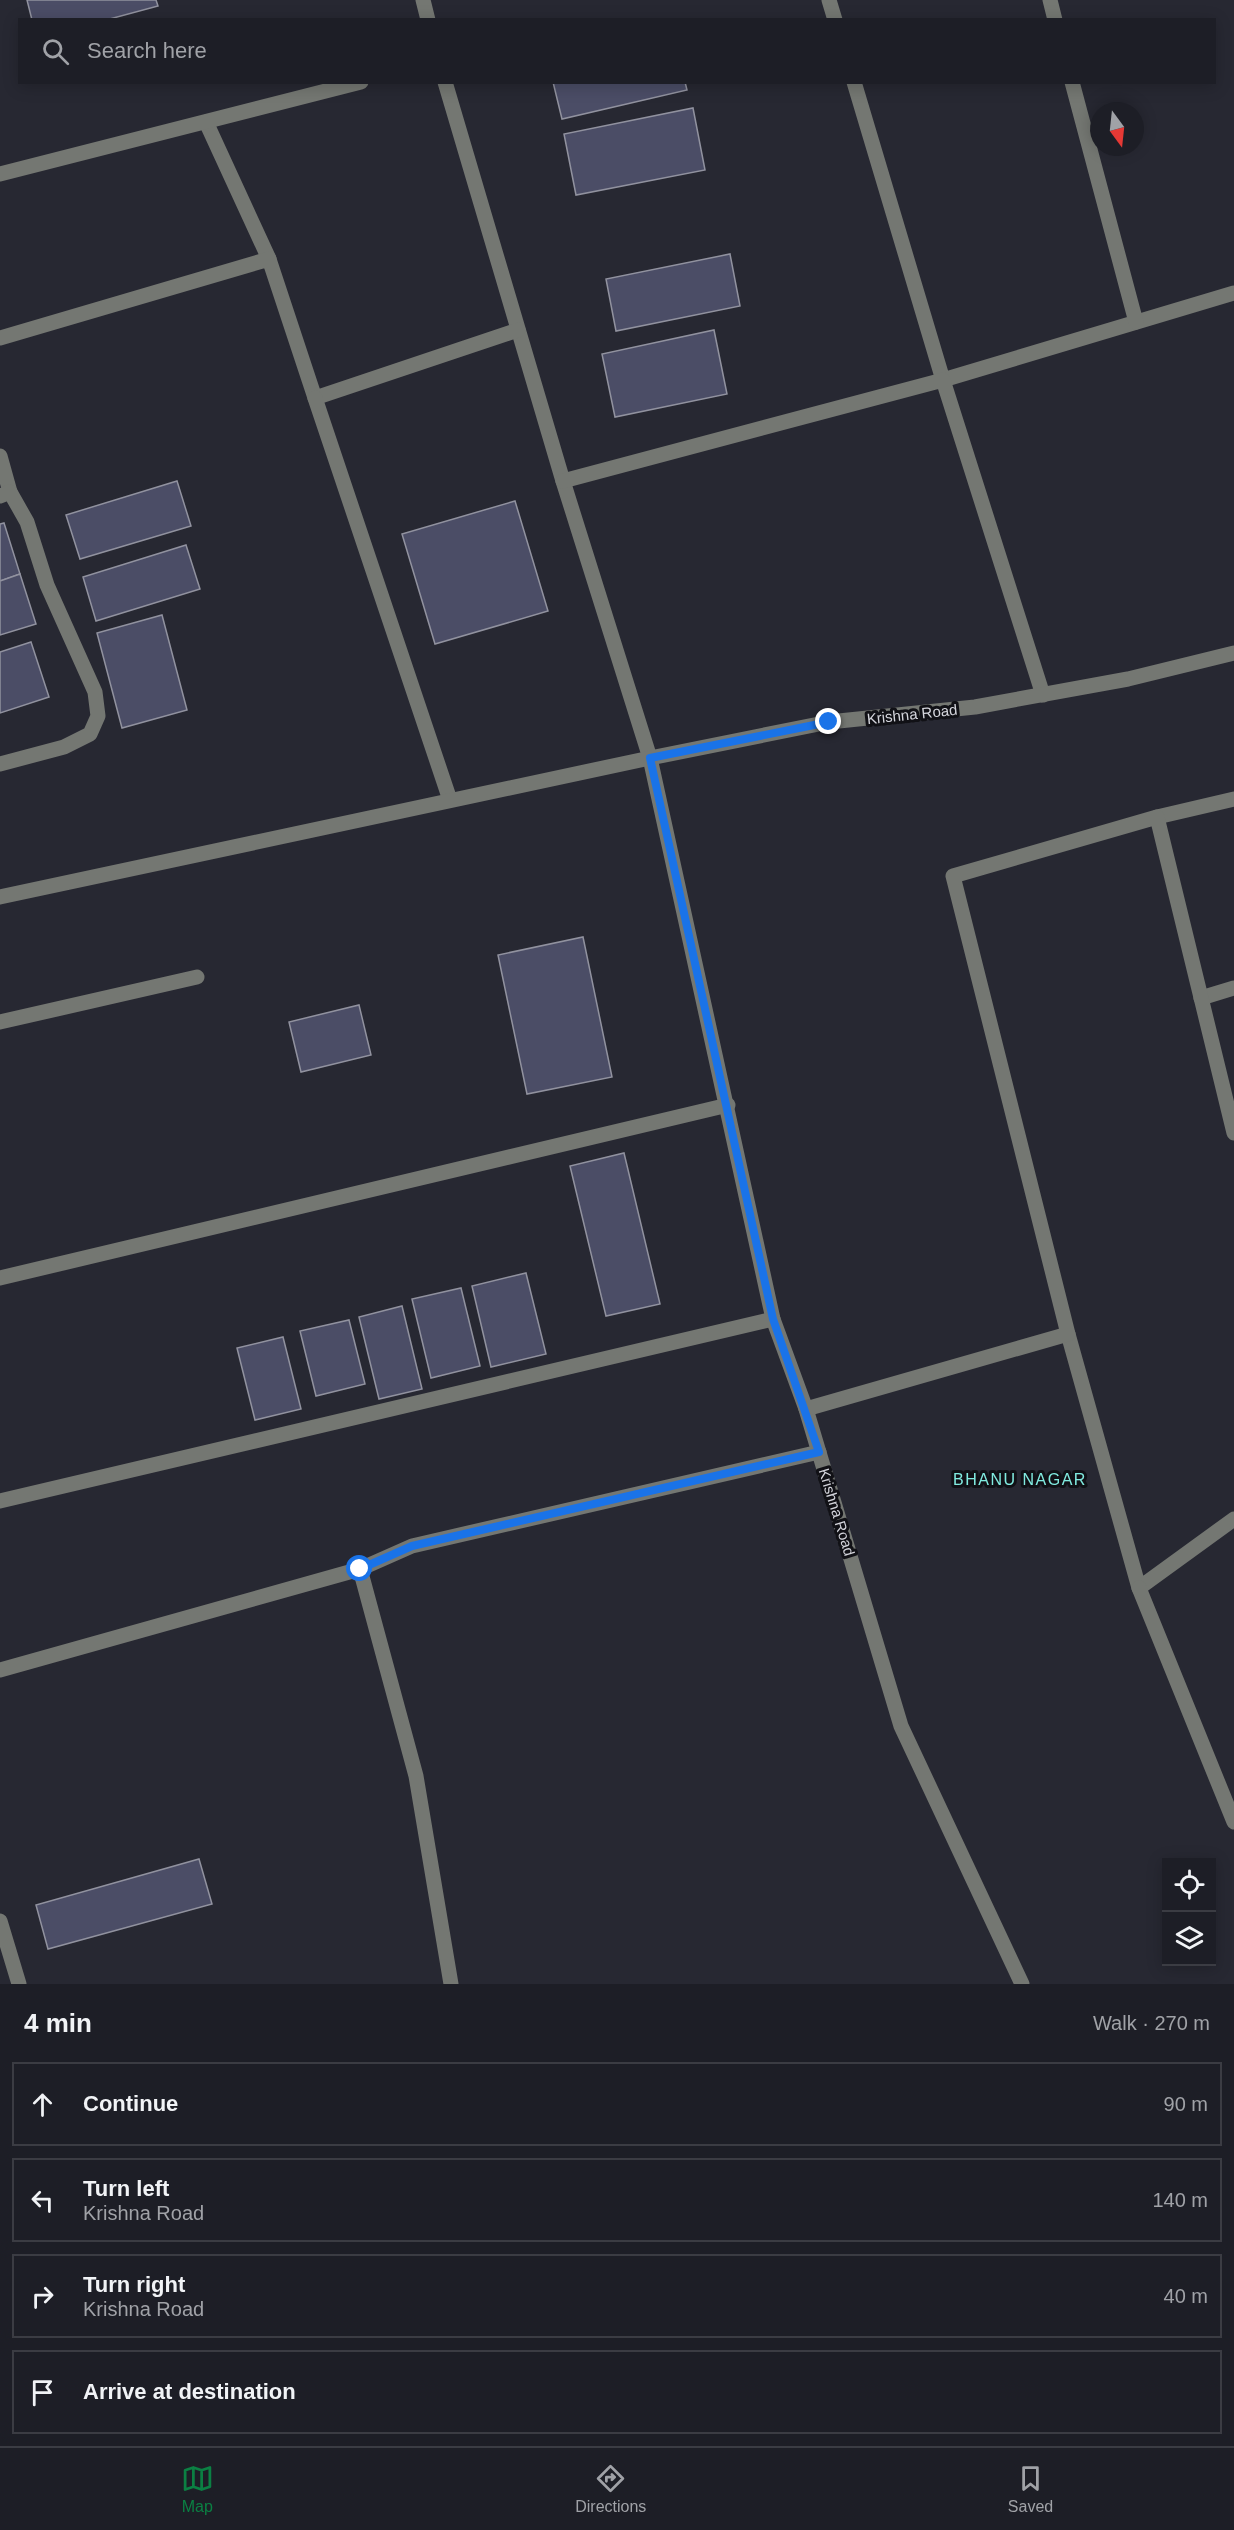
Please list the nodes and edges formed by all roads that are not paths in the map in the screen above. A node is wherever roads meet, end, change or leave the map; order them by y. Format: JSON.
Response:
{"nodes":[{"id":1,"x":423,"y":0,"type":"edge"},
{"id":2,"x":829,"y":0,"type":"edge"},
{"id":3,"x":1050,"y":0,"type":"edge"},
{"id":4,"x":428,"y":18,"type":"edge"},
{"id":5,"x":834,"y":18,"type":"edge"},
{"id":6,"x":1054,"y":18,"type":"edge"},
{"id":7,"x":353,"y":84,"type":"edge"},
{"id":8,"x":446,"y":84,"type":"edge"},
{"id":9,"x":855,"y":84,"type":"edge"},
{"id":10,"x":1073,"y":84,"type":"edge"},
{"id":11,"x":206,"y":122,"type":"junction"},
{"id":12,"x":0,"y":174,"type":"edge"},
{"id":13,"x":269,"y":259,"type":"junction"},
{"id":14,"x":1234,"y":293,"type":"edge"},
{"id":15,"x":1136,"y":322,"type":"junction"},
{"id":16,"x":518,"y":330,"type":"junction"},
{"id":17,"x":0,"y":338,"type":"edge"},
{"id":18,"x":942,"y":380,"type":"junction"},
{"id":19,"x":315,"y":398,"type":"junction"},
{"id":20,"x":0,"y":456,"type":"edge"},
{"id":21,"x":563,"y":481,"type":"junction"},
{"id":22,"x":5,"y":494,"type":"edge"},
{"id":23,"x":1234,"y":653,"type":"edge"},
{"id":24,"x":1043,"y":695,"type":"junction"},
{"id":25,"x":650,"y":758,"type":"junction"},
{"id":26,"x":0,"y":764,"type":"edge"},
{"id":27,"x":1234,"y":799,"type":"edge"},
{"id":28,"x":450,"y":800,"type":"junction"},
{"id":29,"x":1157,"y":817,"type":"junction"},
{"id":30,"x":0,"y":897,"type":"edge"},
{"id":31,"x":197,"y":977,"type":"dead end"},
{"id":32,"x":1234,"y":988,"type":"edge"},
{"id":33,"x":1200,"y":998,"type":"junction"},
{"id":34,"x":0,"y":1022,"type":"edge"},
{"id":35,"x":728,"y":1105,"type":"junction"},
{"id":36,"x":1234,"y":1133,"type":"edge"},
{"id":37,"x":0,"y":1278,"type":"edge"},
{"id":38,"x":773,"y":1319,"type":"junction"},
{"id":39,"x":1068,"y":1334,"type":"junction"},
{"id":40,"x":806,"y":1409,"type":"junction"},
{"id":41,"x":819,"y":1452,"type":"junction"},
{"id":42,"x":0,"y":1501,"type":"edge"},
{"id":43,"x":1234,"y":1520,"type":"edge"},
{"id":44,"x":360,"y":1569,"type":"junction"},
{"id":45,"x":1139,"y":1588,"type":"junction"},
{"id":46,"x":0,"y":1670,"type":"edge"},
{"id":47,"x":1233,"y":1815,"type":"edge"},
{"id":48,"x":0,"y":1921,"type":"edge"},
{"id":49,"x":20,"y":1984,"type":"edge"},
{"id":50,"x":451,"y":1984,"type":"edge"},
{"id":51,"x":1022,"y":1984,"type":"edge"}],
"edges":[{"from":1,"to":4,"type":"street"},
{"from":2,"to":5,"type":"street"},
{"from":3,"to":6,"type":"street"},
{"from":7,"to":11,"type":"street"},
{"from":8,"to":16,"type":"street"},
{"from":9,"to":18,"type":"street"},
{"from":10,"to":15,"type":"street"},
{"from":11,"to":12,"type":"street"},
{"from":11,"to":13,"type":"street"},
{"from":13,"to":17,"type":"street"},
{"from":13,"to":19,"type":"street"},
{"from":14,"to":15,"type":"street"},
{"from":15,"to":18,"type":"street"},
{"from":16,"to":19,"type":"street"},
{"from":16,"to":21,"type":"street"},
{"from":18,"to":21,"type":"street"},
{"from":18,"to":24,"type":"street"},
{"from":19,"to":28,"type":"street"},
{"from":20,"to":22,"type":"street"},
{"from":21,"to":25,"type":"street"},
{"from":22,"to":26,"type":"street"},
{"from":23,"to":24,"type":"street","name":"Krishna Road"},
{"from":24,"to":25,"type":"street","name":"Krishna Road"},
{"from":25,"to":28,"type":"street"},
{"from":25,"to":35,"type":"street","name":"Krishna Road"},
{"from":27,"to":29,"type":"street"},
{"from":28,"to":30,"type":"street"},
{"from":29,"to":33,"type":"street"},
{"from":29,"to":39,"type":"street"},
{"from":31,"to":34,"type":"street"},
{"from":32,"to":33,"type":"street"},
{"from":33,"to":36,"type":"street"},
{"from":35,"to":37,"type":"street"},
{"from":35,"to":38,"type":"street","name":"Krishna Road"},
{"from":38,"to":40,"type":"street","name":"Krishna Road"},
{"from":38,"to":42,"type":"street"},
{"from":39,"to":40,"type":"street"},
{"from":39,"to":45,"type":"street"},
{"from":40,"to":41,"type":"street","name":"Krishna Road"},
{"from":41,"to":44,"type":"street"},
{"from":41,"to":51,"type":"street","name":"Krishna Road"},
{"from":43,"to":45,"type":"street"},
{"from":44,"to":46,"type":"street"},
{"from":44,"to":50,"type":"street"},
{"from":45,"to":47,"type":"street"},
{"from":48,"to":49,"type":"street"}]}
